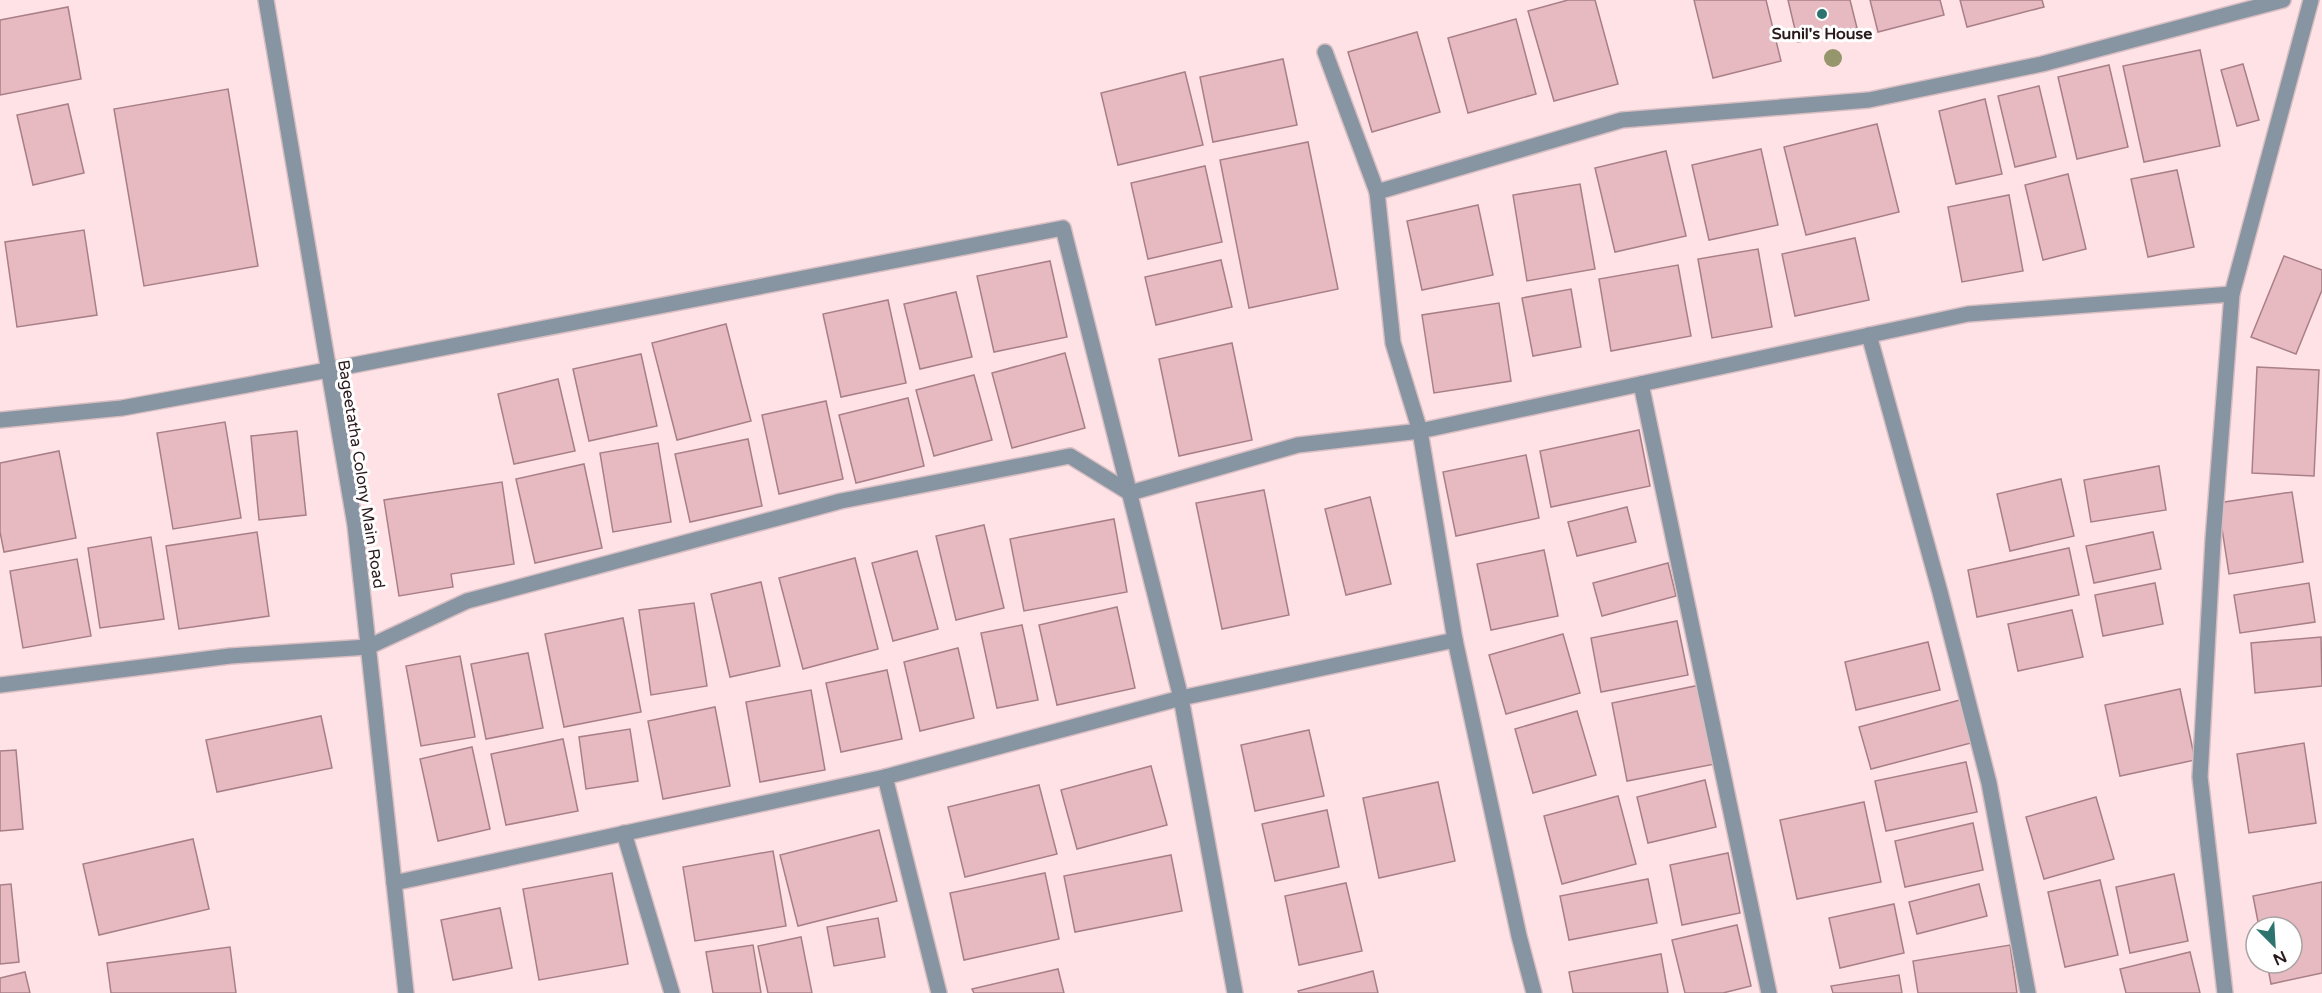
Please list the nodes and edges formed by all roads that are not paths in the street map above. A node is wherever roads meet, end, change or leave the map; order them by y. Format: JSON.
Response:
{"nodes":[{"id":1,"x":266,"y":0,"type":"edge"},
{"id":2,"x":2283,"y":0,"type":"edge"},
{"id":3,"x":2311,"y":0,"type":"edge"},
{"id":4,"x":1325,"y":51,"type":"dead end"},
{"id":5,"x":1377,"y":192,"type":"junction"},
{"id":6,"x":2232,"y":294,"type":"junction"},
{"id":7,"x":1869,"y":335,"type":"junction"},
{"id":8,"x":328,"y":370,"type":"junction"},
{"id":9,"x":1641,"y":384,"type":"junction"},
{"id":10,"x":0,"y":420,"type":"edge"},
{"id":11,"x":1420,"y":431,"type":"junction"},
{"id":12,"x":1130,"y":493,"type":"junction"},
{"id":13,"x":1455,"y":640,"type":"junction"},
{"id":14,"x":368,"y":647,"type":"junction"},
{"id":15,"x":0,"y":685,"type":"edge"},
{"id":16,"x":1181,"y":698,"type":"junction"},
{"id":17,"x":885,"y":777,"type":"junction"},
{"id":18,"x":624,"y":833,"type":"junction"},
{"id":19,"x":394,"y":883,"type":"junction"},
{"id":20,"x":406,"y":993,"type":"edge"},
{"id":21,"x":672,"y":993,"type":"edge"},
{"id":22,"x":939,"y":993,"type":"edge"},
{"id":23,"x":1235,"y":993,"type":"edge"},
{"id":24,"x":1534,"y":993,"type":"edge"},
{"id":25,"x":1769,"y":993,"type":"edge"},
{"id":26,"x":2028,"y":993,"type":"edge"},
{"id":27,"x":2225,"y":993,"type":"edge"}],
"edges":[{"from":1,"to":8,"type":"street","name":"Bageetatha Colony Main Road"},
{"from":2,"to":5,"type":"street"},
{"from":3,"to":6,"type":"street"},
{"from":4,"to":5,"type":"street"},
{"from":5,"to":11,"type":"street"},
{"from":6,"to":7,"type":"street"},
{"from":6,"to":27,"type":"street"},
{"from":7,"to":9,"type":"street"},
{"from":7,"to":26,"type":"street"},
{"from":8,"to":10,"type":"street"},
{"from":8,"to":12,"type":"street"},
{"from":8,"to":14,"type":"street","name":"Bageetatha Colony Main Road"},
{"from":9,"to":11,"type":"street"},
{"from":9,"to":25,"type":"street"},
{"from":11,"to":12,"type":"street"},
{"from":11,"to":13,"type":"street"},
{"from":12,"to":14,"type":"street"},
{"from":12,"to":16,"type":"street"},
{"from":13,"to":16,"type":"street"},
{"from":13,"to":24,"type":"street"},
{"from":14,"to":15,"type":"street"},
{"from":14,"to":19,"type":"street","name":"Bageetatha Colony Main Road"},
{"from":16,"to":17,"type":"street"},
{"from":16,"to":23,"type":"street"},
{"from":17,"to":18,"type":"street"},
{"from":17,"to":22,"type":"street"},
{"from":18,"to":19,"type":"street"},
{"from":18,"to":21,"type":"street"},
{"from":19,"to":20,"type":"street","name":"Bageetatha Colony Main Road"}]}
